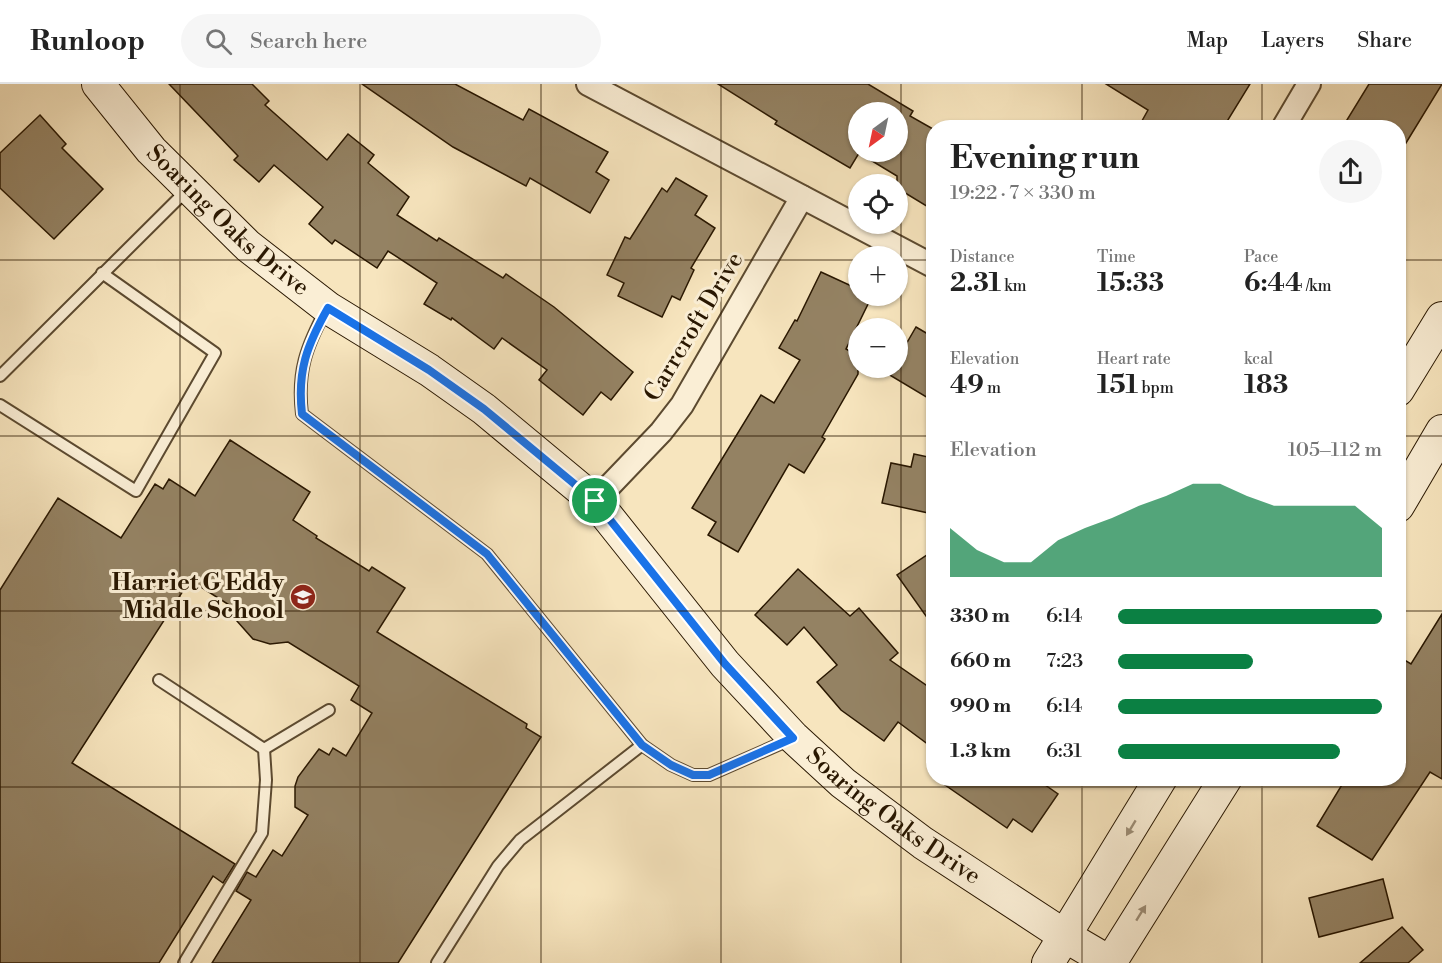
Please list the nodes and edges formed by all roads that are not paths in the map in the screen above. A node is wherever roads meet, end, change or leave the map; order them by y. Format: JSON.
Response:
{"nodes":[{"id":1,"x":98,"y":84,"type":"edge"},
{"id":2,"x":588,"y":84,"type":"edge"},
{"id":3,"x":1309,"y":84,"type":"edge"},
{"id":4,"x":1288,"y":120,"type":"edge"},
{"id":5,"x":188,"y":189,"type":"junction"},
{"id":6,"x":802,"y":197,"type":"junction"},
{"id":7,"x":926,"y":262,"type":"edge"},
{"id":8,"x":102,"y":273,"type":"junction"},
{"id":9,"x":328,"y":308,"type":"junction"},
{"id":10,"x":1442,"y":318,"type":"edge"},
{"id":11,"x":0,"y":376,"type":"edge"},
{"id":12,"x":1406,"y":377,"type":"edge"},
{"id":13,"x":0,"y":405,"type":"edge"},
{"id":14,"x":1442,"y":431,"type":"edge"},
{"id":15,"x":1406,"y":492,"type":"edge"},
{"id":16,"x":595,"y":501,"type":"junction"},
{"id":17,"x":159,"y":680,"type":"dead end"},
{"id":18,"x":329,"y":710,"type":"dead end"},
{"id":19,"x":793,"y":738,"type":"junction"},
{"id":20,"x":642,"y":745,"type":"junction"},
{"id":21,"x":264,"y":749,"type":"junction"},
{"id":22,"x":1156,"y":786,"type":"edge"},
{"id":23,"x":1221,"y":786,"type":"edge"},
{"id":24,"x":1065,"y":936,"type":"junction"},
{"id":25,"x":184,"y":963,"type":"edge"},
{"id":26,"x":437,"y":963,"type":"edge"},
{"id":27,"x":1048,"y":963,"type":"edge"},
{"id":28,"x":1110,"y":963,"type":"edge"}],
"edges":[{"from":1,"to":5,"type":"street","name":"Soaring Oaks Drive"},
{"from":2,"to":6,"type":"street"},
{"from":3,"to":4,"type":"street"},
{"from":5,"to":8,"type":"lane"},
{"from":5,"to":9,"type":"street","name":"Soaring Oaks Drive"},
{"from":6,"to":7,"type":"street"},
{"from":6,"to":16,"type":"street","name":"Carrcroft Drive"},
{"from":8,"to":11,"type":"lane"},
{"from":8,"to":13,"type":"lane"},
{"from":9,"to":16,"type":"street","name":"Soaring Oaks Drive"},
{"from":9,"to":20,"type":"lane"},
{"from":10,"to":12,"type":"street"},
{"from":14,"to":15,"type":"street"},
{"from":16,"to":19,"type":"street","name":"Soaring Oaks Drive"},
{"from":17,"to":21,"type":"lane"},
{"from":18,"to":21,"type":"lane"},
{"from":19,"to":20,"type":"lane"},
{"from":19,"to":24,"type":"street","name":"Soaring Oaks Drive"},
{"from":20,"to":26,"type":"lane"},
{"from":21,"to":25,"type":"lane"},
{"from":22,"to":24,"type":"street","one_way":true},
{"from":28,"to":23,"type":"street","one_way":true},
{"from":24,"to":27,"type":"street"},
{"from":24,"to":28,"type":"street","name":"Soaring Oaks Drive"}]}
